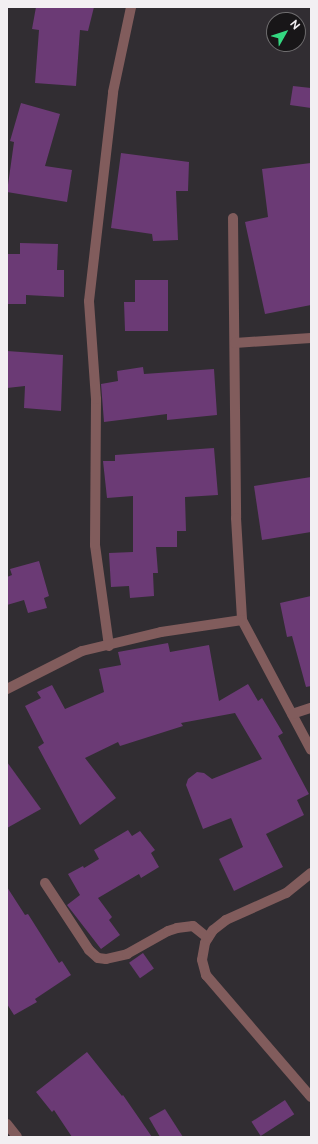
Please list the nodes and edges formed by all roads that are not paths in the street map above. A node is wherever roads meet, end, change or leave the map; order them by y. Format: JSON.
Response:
{"nodes":[{"id":1,"x":131,"y":7,"type":"edge"},
{"id":2,"x":233,"y":218,"type":"dead end"},
{"id":3,"x":311,"y":338,"type":"edge"},
{"id":4,"x":235,"y":343,"type":"junction"},
{"id":5,"x":242,"y":620,"type":"junction"},
{"id":6,"x":109,"y":646,"type":"junction"},
{"id":7,"x":7,"y":689,"type":"edge"},
{"id":8,"x":311,"y":708,"type":"edge"},
{"id":9,"x":292,"y":714,"type":"junction"},
{"id":10,"x":311,"y":750,"type":"edge"},
{"id":11,"x":311,"y":872,"type":"edge"},
{"id":12,"x":45,"y":883,"type":"dead end"},
{"id":13,"x":208,"y":938,"type":"junction"},
{"id":14,"x":311,"y":1097,"type":"edge"},
{"id":15,"x":7,"y":1124,"type":"edge"},
{"id":16,"x":17,"y":1137,"type":"edge"}],
"edges":[{"from":1,"to":6,"type":"street"},
{"from":2,"to":4,"type":"street"},
{"from":3,"to":4,"type":"street"},
{"from":4,"to":5,"type":"street"},
{"from":5,"to":6,"type":"street"},
{"from":5,"to":9,"type":"street"},
{"from":6,"to":7,"type":"street"},
{"from":8,"to":9,"type":"street"},
{"from":9,"to":10,"type":"street"},
{"from":11,"to":13,"type":"street"},
{"from":12,"to":13,"type":"street"},
{"from":13,"to":14,"type":"street"},
{"from":15,"to":16,"type":"street"}]}
